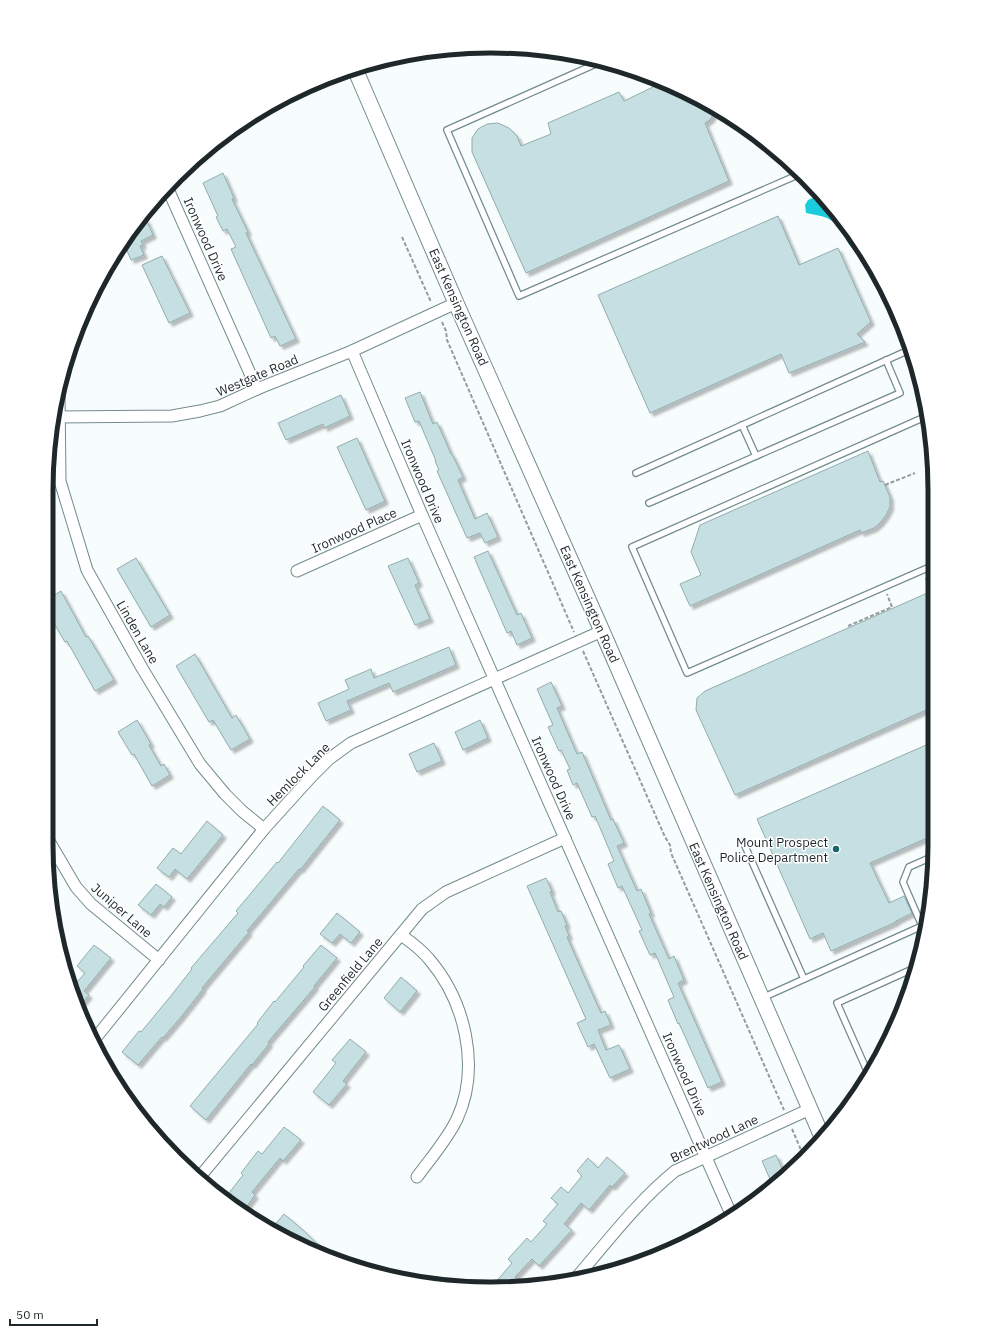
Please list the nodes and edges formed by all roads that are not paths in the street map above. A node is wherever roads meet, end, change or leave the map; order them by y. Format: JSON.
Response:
{"nodes":[{"id":1,"x":593,"y":65,"type":"edge"},
{"id":2,"x":357,"y":74,"type":"edge"},
{"id":3,"x":795,"y":176,"type":"edge"},
{"id":4,"x":170,"y":193,"type":"edge"},
{"id":5,"x":456,"y":303,"type":"junction"},
{"id":6,"x":352,"y":351,"type":"junction"},
{"id":7,"x":905,"y":352,"type":"edge"},
{"id":8,"x":886,"y":360,"type":"junction"},
{"id":9,"x":257,"y":390,"type":"junction"},
{"id":10,"x":59,"y":417,"type":"edge"},
{"id":11,"x":922,"y":418,"type":"edge"},
{"id":12,"x":742,"y":425,"type":"junction"},
{"id":13,"x":58,"y":429,"type":"edge"},
{"id":14,"x":756,"y":456,"type":"junction"},
{"id":15,"x":636,"y":473,"type":"dead end"},
{"id":16,"x":649,"y":503,"type":"dead end"},
{"id":17,"x":422,"y":515,"type":"junction"},
{"id":18,"x":928,"y":568,"type":"edge"},
{"id":19,"x":297,"y":571,"type":"dead end"},
{"id":20,"x":602,"y":631,"type":"junction"},
{"id":21,"x":495,"y":678,"type":"junction"},
{"id":22,"x":264,"y":829,"type":"junction"},
{"id":23,"x":565,"y":838,"type":"junction"},
{"id":24,"x":745,"y":846,"type":"dead end"},
{"id":25,"x":53,"y":848,"type":"edge"},
{"id":26,"x":927,"y":859,"type":"edge"},
{"id":27,"x":921,"y":920,"type":"edge"},
{"id":28,"x":920,"y":928,"type":"edge"},
{"id":29,"x":401,"y":935,"type":"junction"},
{"id":30,"x":159,"y":960,"type":"junction"},
{"id":31,"x":909,"y":970,"type":"edge"},
{"id":32,"x":804,"y":979,"type":"junction"},
{"id":33,"x":762,"y":998,"type":"junction"},
{"id":34,"x":97,"y":1036,"type":"edge"},
{"id":35,"x":866,"y":1068,"type":"edge"},
{"id":36,"x":810,"y":1109,"type":"junction"},
{"id":37,"x":820,"y":1132,"type":"edge"},
{"id":38,"x":706,"y":1157,"type":"junction"},
{"id":39,"x":203,"y":1173,"type":"edge"},
{"id":40,"x":417,"y":1177,"type":"dead end"},
{"id":41,"x":730,"y":1211,"type":"edge"},
{"id":42,"x":580,"y":1273,"type":"edge"}],
"edges":[{"from":1,"to":3,"type":"lane"},
{"from":2,"to":5,"type":"main road","name":"East Kensington Road"},
{"from":4,"to":9,"type":"street","name":"Ironwood Drive"},
{"from":5,"to":6,"type":"street","name":"Westgate Road"},
{"from":5,"to":20,"type":"main road","name":"East Kensington Road"},
{"from":6,"to":9,"type":"street","name":"Westgate Road"},
{"from":6,"to":17,"type":"street","name":"Ironwood Drive"},
{"from":7,"to":8,"type":"lane"},
{"from":8,"to":12,"type":"lane"},
{"from":8,"to":14,"type":"lane"},
{"from":9,"to":10,"type":"street","name":"Westgate Road"},
{"from":11,"to":18,"type":"lane"},
{"from":12,"to":14,"type":"lane"},
{"from":12,"to":15,"type":"lane"},
{"from":13,"to":22,"type":"street","name":"Linden Lane"},
{"from":14,"to":16,"type":"lane"},
{"from":17,"to":19,"type":"street","name":"Ironwood Place"},
{"from":17,"to":21,"type":"street","name":"Ironwood Drive"},
{"from":20,"to":21,"type":"street","name":"Hemlock Lane"},
{"from":20,"to":33,"type":"main road","name":"East Kensington Road"},
{"from":21,"to":22,"type":"street","name":"Hemlock Lane"},
{"from":21,"to":23,"type":"street","name":"Ironwood Drive"},
{"from":22,"to":30,"type":"street","name":"Hemlock Lane"},
{"from":23,"to":29,"type":"street","name":"Greenfield Lane"},
{"from":23,"to":38,"type":"street","name":"Ironwood Drive"},
{"from":24,"to":32,"type":"lane"},
{"from":25,"to":30,"type":"street","name":"Juniper Lane"},
{"from":26,"to":27,"type":"lane"},
{"from":28,"to":32,"type":"lane"},
{"from":29,"to":39,"type":"street","name":"Greenfield Lane"},
{"from":29,"to":40,"type":"street"},
{"from":30,"to":34,"type":"street","name":"Hemlock Lane"},
{"from":31,"to":35,"type":"lane"},
{"from":32,"to":33,"type":"lane"},
{"from":33,"to":36,"type":"main road","name":"East Kensington Road"},
{"from":36,"to":37,"type":"main road","name":"East Kensington Road"},
{"from":36,"to":38,"type":"street","name":"Brentwood Lane"},
{"from":38,"to":41,"type":"street","name":"Ironwood Drive"},
{"from":38,"to":42,"type":"street","name":"Brentwood Lane"}]}
